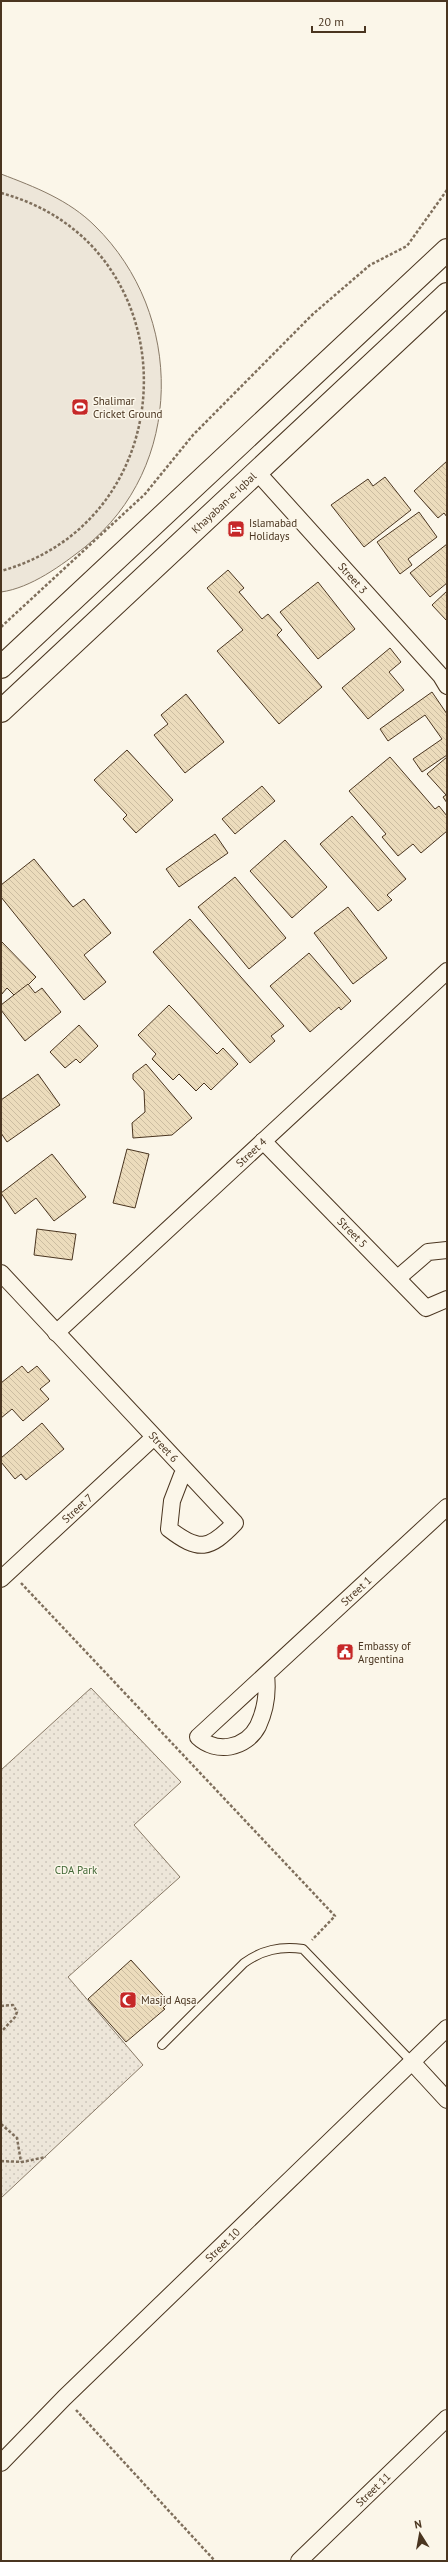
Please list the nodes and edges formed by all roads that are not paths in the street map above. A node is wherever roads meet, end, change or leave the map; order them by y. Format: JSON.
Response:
{"nodes":[{"id":1,"x":447,"y":250,"type":"edge"},
{"id":2,"x":447,"y":294,"type":"edge"},
{"id":3,"x":257,"y":472,"type":"junction"},
{"id":4,"x":1,"y":667,"type":"edge"},
{"id":5,"x":447,"y":686,"type":"edge"},
{"id":6,"x":1,"y":711,"type":"edge"},
{"id":7,"x":447,"y":971,"type":"edge"},
{"id":8,"x":263,"y":1141,"type":"junction"},
{"id":9,"x":447,"y":1250,"type":"edge"},
{"id":10,"x":1,"y":1273,"type":"edge"},
{"id":11,"x":399,"y":1277,"type":"dead end"},
{"id":12,"x":447,"y":1299,"type":"edge"},
{"id":13,"x":56,"y":1333,"type":"junction"},
{"id":14,"x":153,"y":1438,"type":"junction"},
{"id":15,"x":182,"y":1475,"type":"dead end"},
{"id":16,"x":447,"y":1507,"type":"edge"},
{"id":17,"x":5,"y":1575,"type":"edge"},
{"id":18,"x":266,"y":1675,"type":"junction"},
{"id":19,"x":447,"y":2028,"type":"edge"},
{"id":20,"x":162,"y":2045,"type":"dead end"},
{"id":21,"x":412,"y":2062,"type":"junction"},
{"id":22,"x":447,"y":2100,"type":"edge"},
{"id":23,"x":447,"y":2418,"type":"edge"},
{"id":24,"x":1,"y":2463,"type":"edge"},
{"id":25,"x":299,"y":2561,"type":"edge"}],
"edges":[{"from":1,"to":4,"type":"main road"},
{"from":2,"to":3,"type":"main road","name":"Khayaban-e-Iqbal"},
{"from":3,"to":5,"type":"street","name":"Street 3"},
{"from":3,"to":6,"type":"main road","name":"Khayaban-e-Iqbal"},
{"from":7,"to":8,"type":"street","name":"Street 4"},
{"from":8,"to":12,"type":"street","name":"Street 5"},
{"from":8,"to":13,"type":"street","name":"Street 4"},
{"from":9,"to":11,"type":"street"},
{"from":10,"to":13,"type":"street","name":"Street 6"},
{"from":13,"to":14,"type":"street","name":"Street 6"},
{"from":14,"to":15,"type":"street","name":"Street 6"},
{"from":14,"to":17,"type":"street","name":"Street 7"},
{"from":16,"to":18,"type":"street","name":"Street 1"},
{"from":18,"to":18,"type":"street","name":"Street 1"},
{"from":19,"to":21,"type":"street","name":"Street 10"},
{"from":20,"to":21,"type":"lane"},
{"from":21,"to":22,"type":"street"},
{"from":21,"to":24,"type":"street","name":"Street 10"},
{"from":23,"to":25,"type":"street","name":"Street 11"}]}
